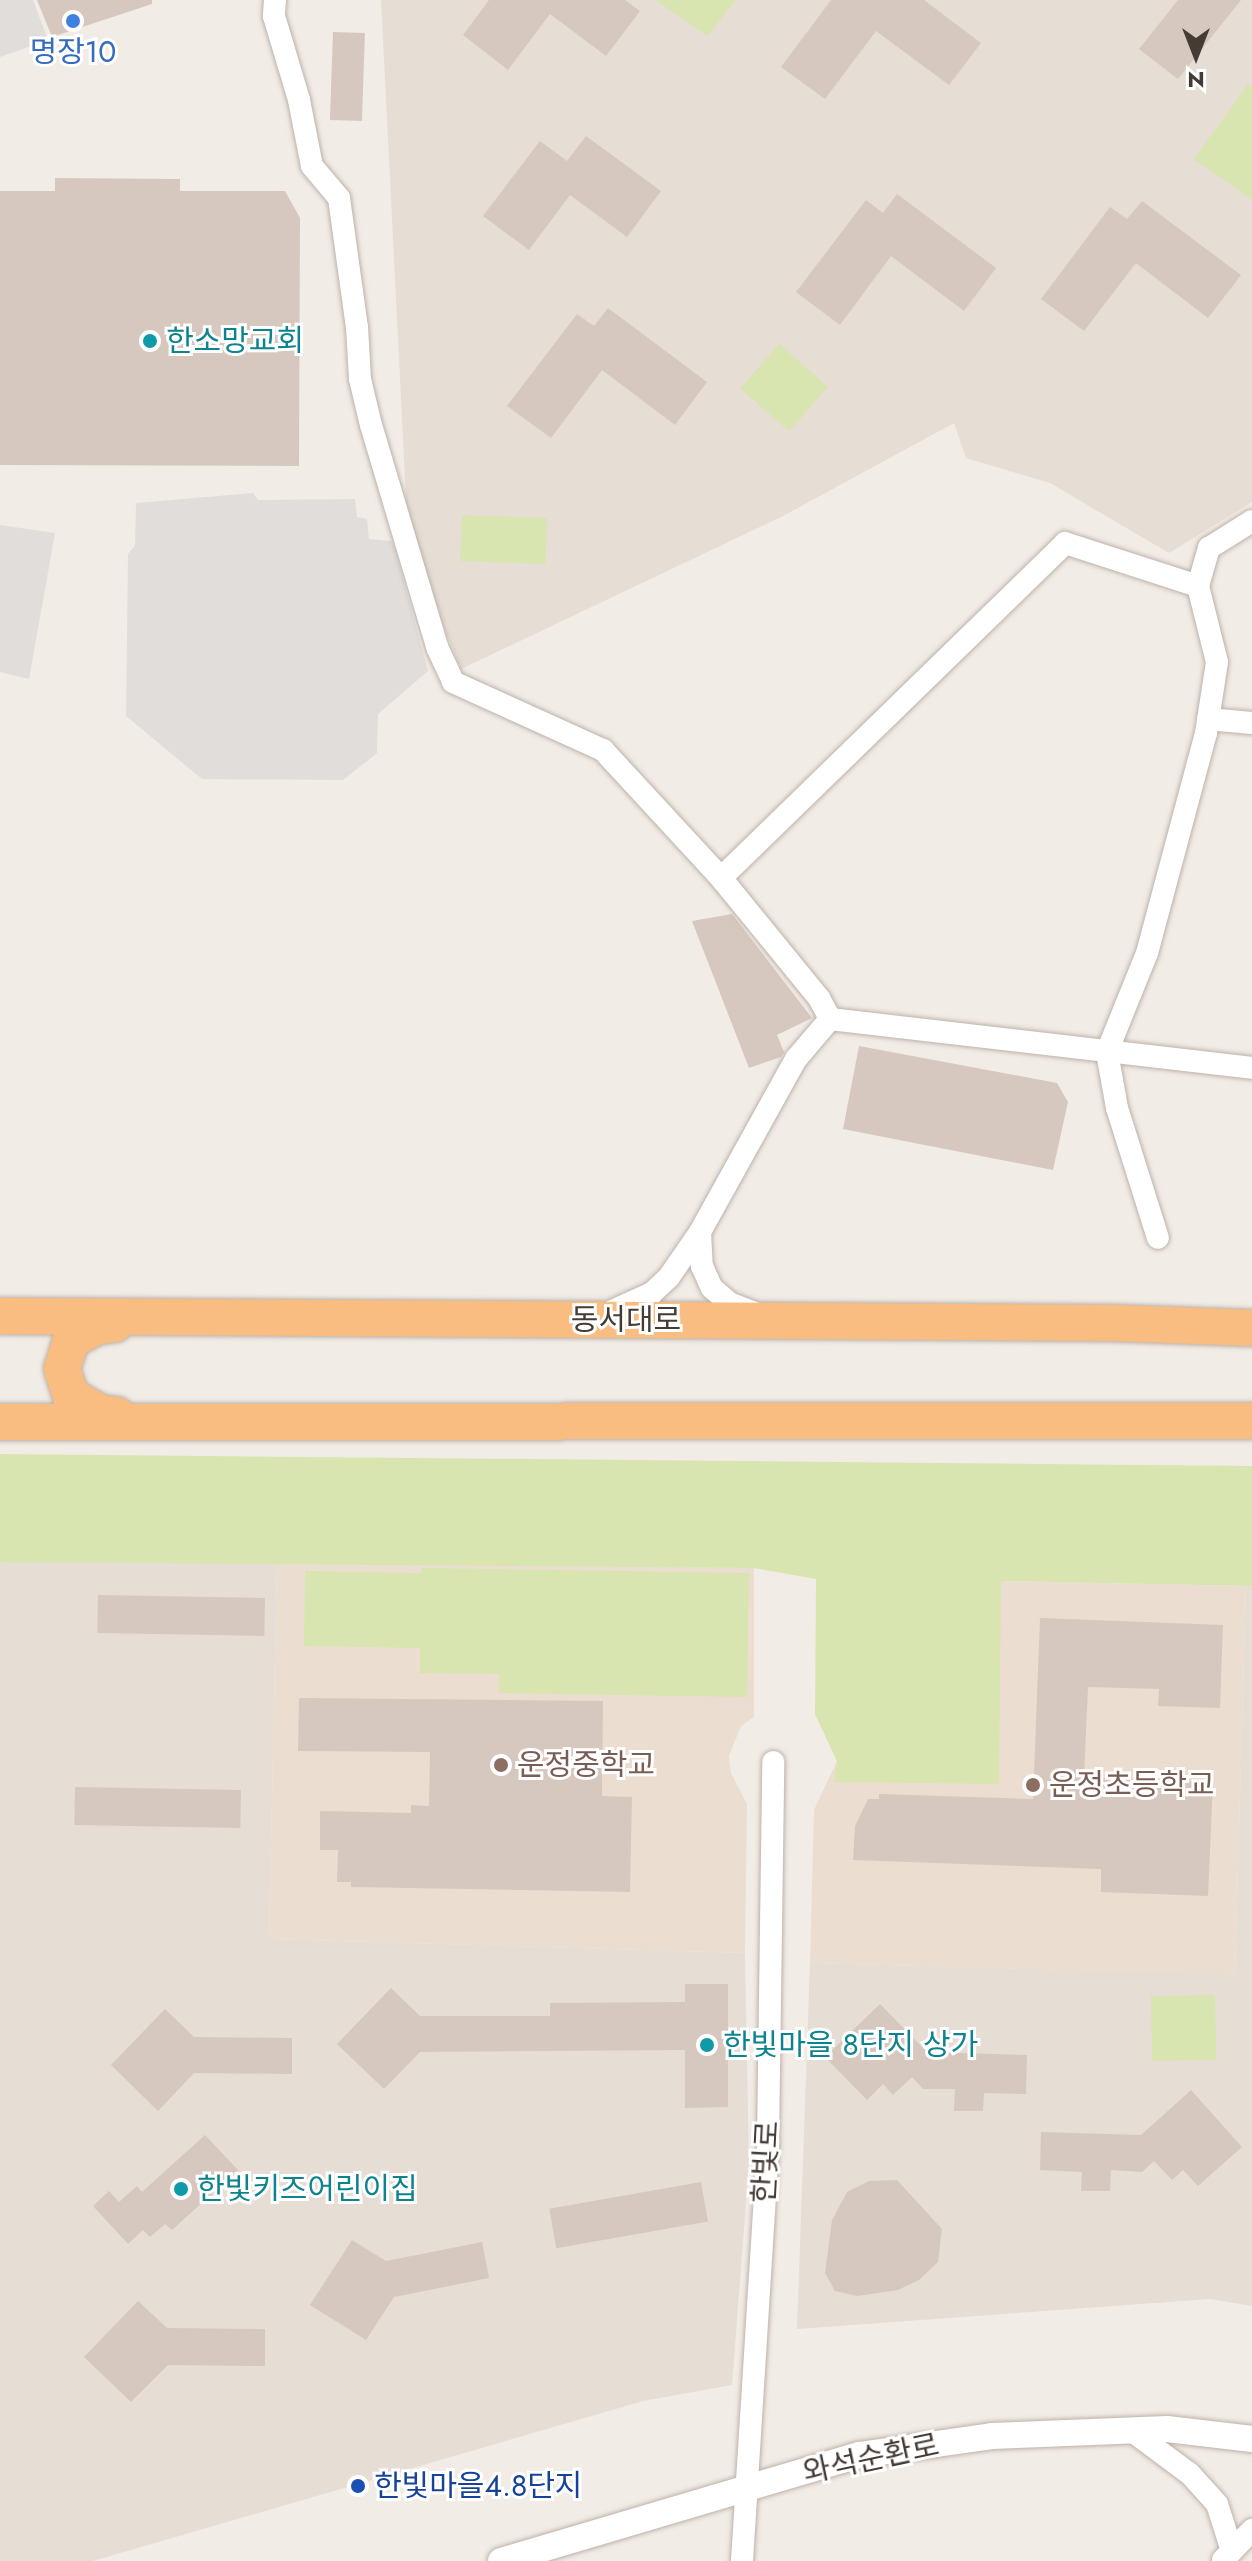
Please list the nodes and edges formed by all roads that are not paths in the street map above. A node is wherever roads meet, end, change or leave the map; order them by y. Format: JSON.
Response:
{"nodes":[{"id":1,"x":275,"y":0,"type":"edge"},
{"id":2,"x":1252,"y":521,"type":"edge"},
{"id":3,"x":1198,"y":586,"type":"junction"},
{"id":4,"x":1208,"y":719,"type":"junction"},
{"id":5,"x":1252,"y":723,"type":"edge"},
{"id":6,"x":721,"y":878,"type":"junction"},
{"id":7,"x":830,"y":1019,"type":"junction"},
{"id":8,"x":1107,"y":1052,"type":"junction"},
{"id":9,"x":1252,"y":1068,"type":"edge"},
{"id":10,"x":700,"y":1232,"type":"junction"},
{"id":11,"x":1158,"y":1238,"type":"dead end"},
{"id":12,"x":0,"y":1316,"type":"edge"},
{"id":13,"x":176,"y":1317,"type":"junction"},
{"id":14,"x":575,"y":1320,"type":"junction"},
{"id":15,"x":810,"y":1321,"type":"junction"},
{"id":16,"x":1252,"y":1326,"type":"edge"},
{"id":17,"x":0,"y":1422,"type":"edge"},
{"id":18,"x":172,"y":1422,"type":"junction"},
{"id":19,"x":1252,"y":1424,"type":"edge"},
{"id":20,"x":773,"y":1762,"type":"dead end"},
{"id":21,"x":1132,"y":2431,"type":"junction"},
{"id":22,"x":1252,"y":2439,"type":"edge"},
{"id":23,"x":747,"y":2488,"type":"junction"},
{"id":24,"x":1252,"y":2530,"type":"edge"},
{"id":25,"x":1227,"y":2556,"type":"edge"},
{"id":26,"x":501,"y":2561,"type":"edge"},
{"id":27,"x":742,"y":2561,"type":"edge"}],
"edges":[{"from":1,"to":6,"type":"street"},
{"from":2,"to":3,"type":"street"},
{"from":3,"to":4,"type":"street"},
{"from":3,"to":6,"type":"street"},
{"from":4,"to":5,"type":"street"},
{"from":4,"to":8,"type":"street"},
{"from":6,"to":7,"type":"street"},
{"from":7,"to":8,"type":"street"},
{"from":7,"to":10,"type":"street"},
{"from":8,"to":9,"type":"street"},
{"from":8,"to":11,"type":"street"},
{"from":10,"to":14,"type":"street"},
{"from":10,"to":15,"type":"street"},
{"from":12,"to":13,"type":"highway","name":"동서대로"},
{"from":13,"to":14,"type":"highway","name":"동서대로"},
{"from":13,"to":18,"type":"highway"},
{"from":14,"to":15,"type":"highway","name":"동서대로"},
{"from":15,"to":16,"type":"highway","name":"동서대로"},
{"from":17,"to":18,"type":"highway"},
{"from":18,"to":19,"type":"highway"},
{"from":20,"to":23,"type":"street","name":"한빛로"},
{"from":21,"to":22,"type":"street","name":"와석순환로"},
{"from":21,"to":23,"type":"street","name":"와석순환로"},
{"from":21,"to":25,"type":"street"},
{"from":23,"to":26,"type":"street","name":"와석순환로"},
{"from":23,"to":27,"type":"street","name":"한빛로"},
{"from":24,"to":25,"type":"street"}]}
